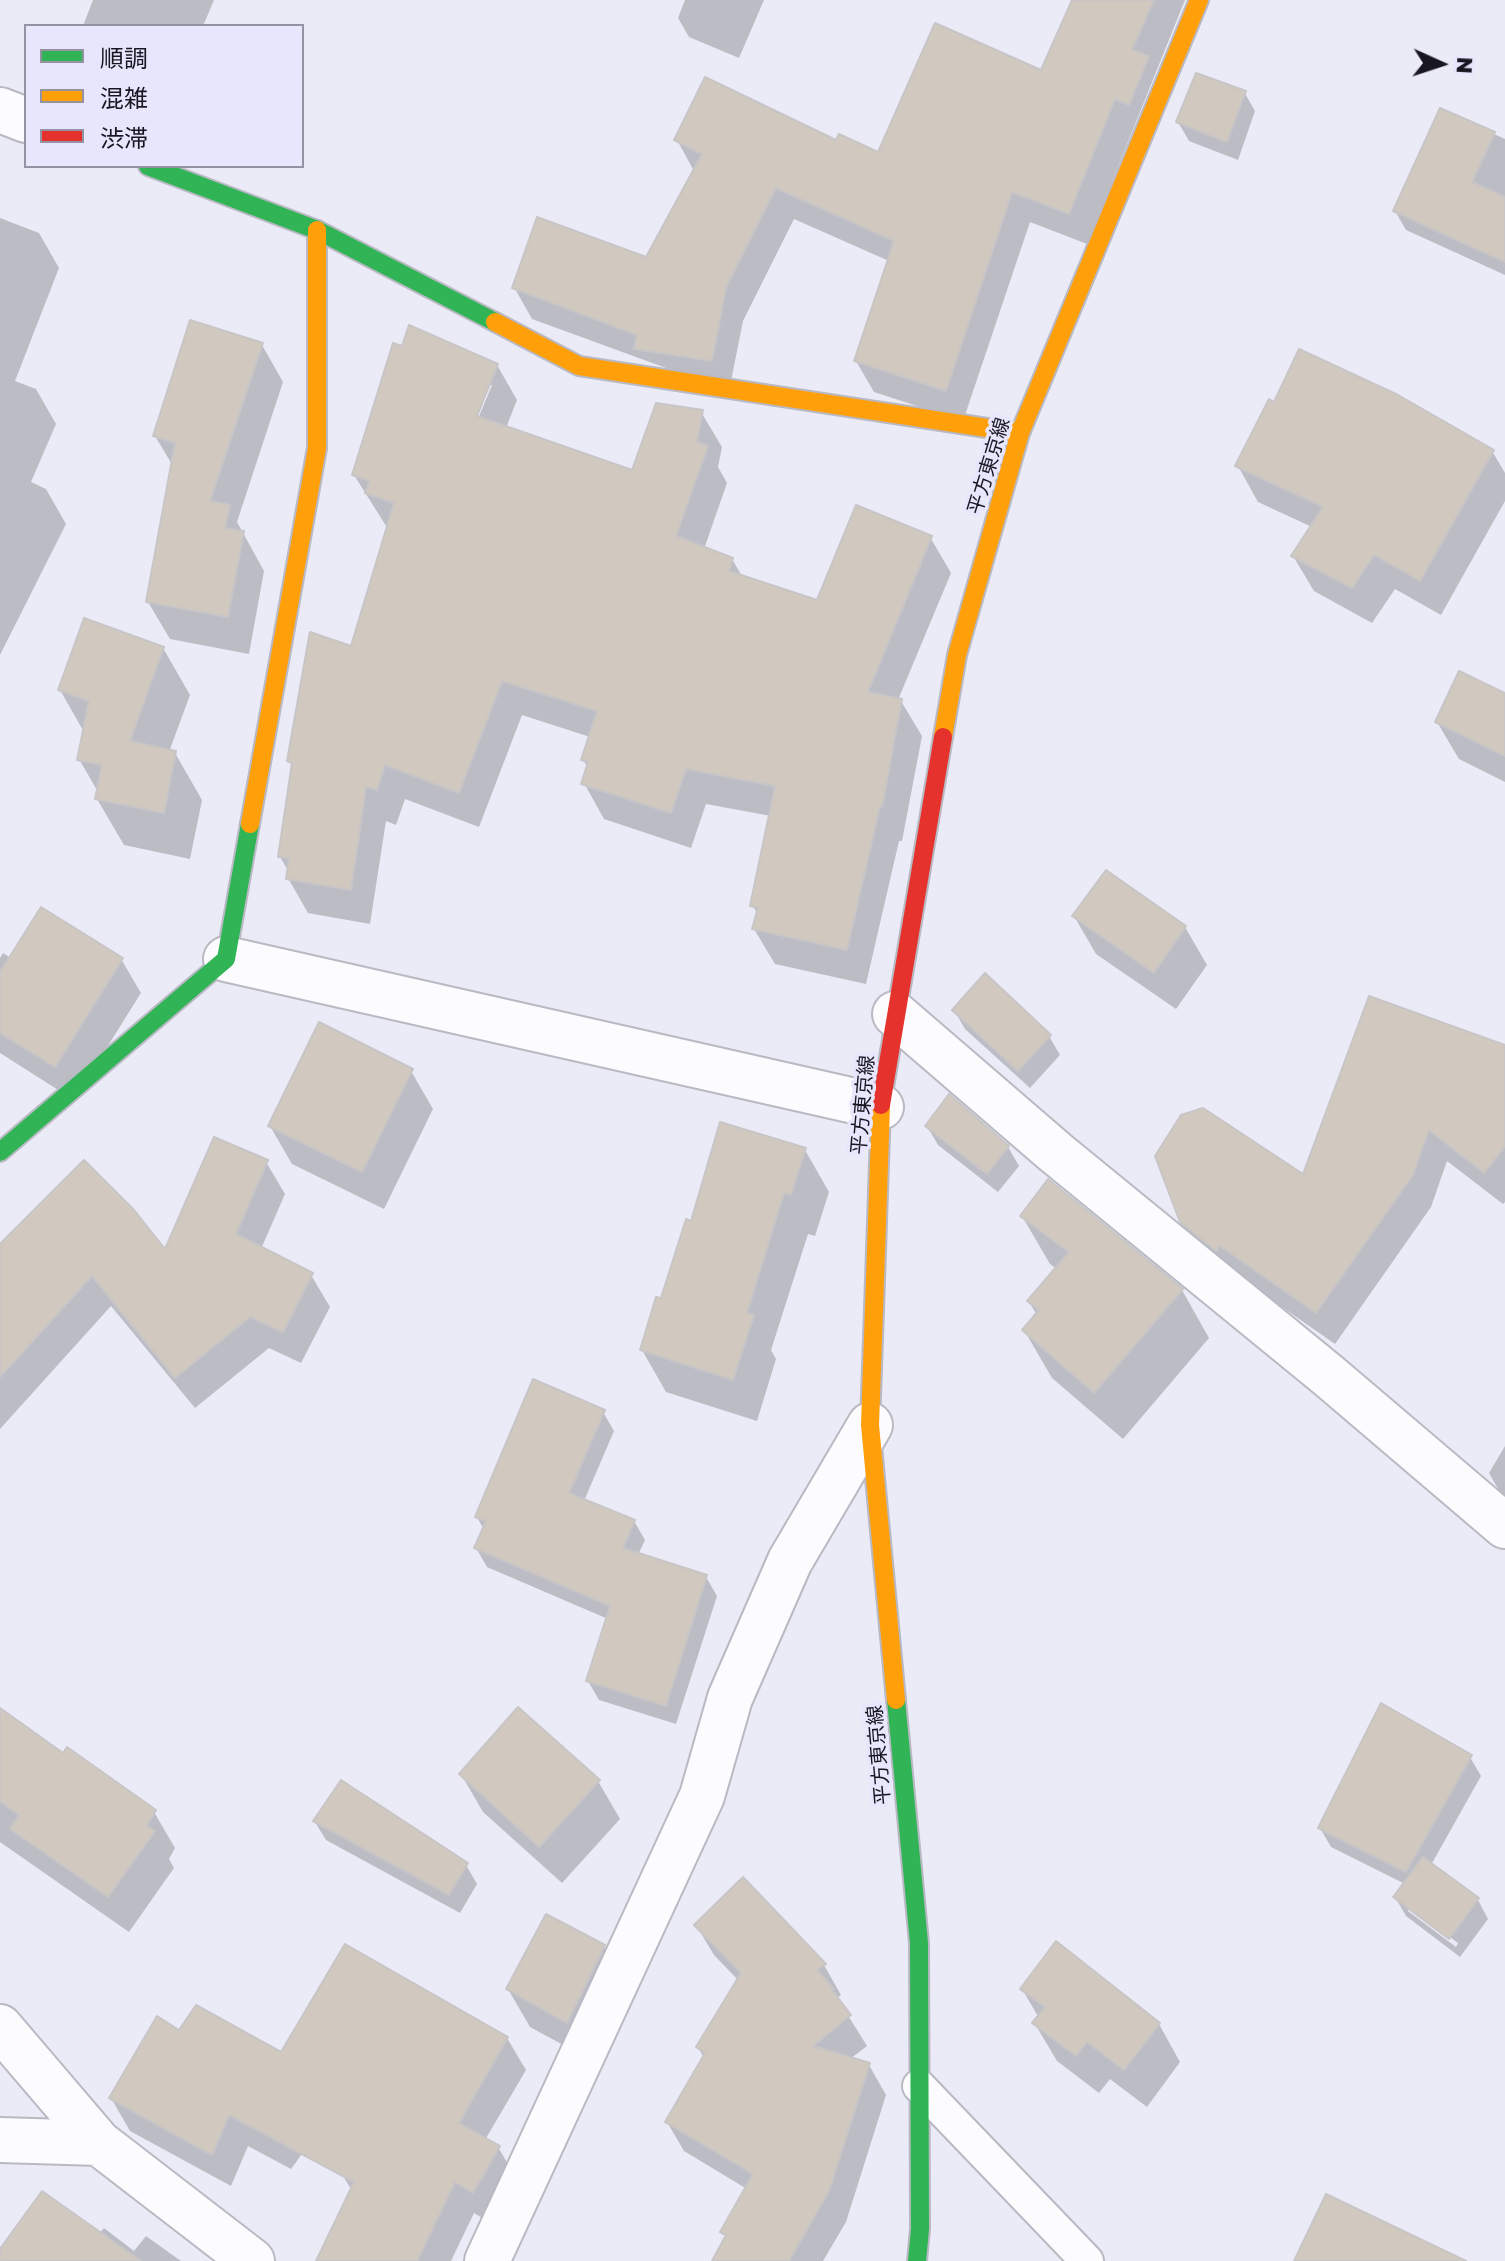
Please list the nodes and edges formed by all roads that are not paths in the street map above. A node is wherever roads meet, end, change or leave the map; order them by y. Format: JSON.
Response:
{"nodes":[{"id":1,"x":1199,"y":0,"type":"edge"},
{"id":2,"x":0,"y":110,"type":"edge"},
{"id":3,"x":24,"y":119,"type":"edge"},
{"id":4,"x":153,"y":168,"type":"edge"},
{"id":5,"x":317,"y":230,"type":"junction"},
{"id":6,"x":1020,"y":433,"type":"junction"},
{"id":7,"x":226,"y":959,"type":"junction"},
{"id":8,"x":895,"y":1014,"type":"junction"},
{"id":9,"x":881,"y":1107,"type":"junction"},
{"id":10,"x":0,"y":1152,"type":"edge"},
{"id":11,"x":870,"y":1425,"type":"junction"},
{"id":12,"x":1505,"y":1526,"type":"edge"},
{"id":13,"x":0,"y":2027,"type":"edge"},
{"id":14,"x":919,"y":2086,"type":"junction"},
{"id":15,"x":0,"y":2140,"type":"edge"},
{"id":16,"x":99,"y":2143,"type":"junction"},
{"id":17,"x":252,"y":2261,"type":"edge"},
{"id":18,"x":487,"y":2261,"type":"edge"},
{"id":19,"x":917,"y":2261,"type":"edge"},
{"id":20,"x":1087,"y":2261,"type":"edge"}],
"edges":[{"from":1,"to":6,"type":"main road","name":"平方東京線"},
{"from":2,"to":3,"type":"street"},
{"from":4,"to":5,"type":"main road"},
{"from":5,"to":6,"type":"main road"},
{"from":5,"to":7,"type":"main road"},
{"from":6,"to":8,"type":"main road","name":"平方東京線"},
{"from":7,"to":9,"type":"street"},
{"from":7,"to":10,"type":"main road"},
{"from":8,"to":9,"type":"main road","name":"平方東京線"},
{"from":8,"to":12,"type":"street"},
{"from":9,"to":11,"type":"main road","name":"平方東京線"},
{"from":11,"to":14,"type":"main road","name":"平方東京線"},
{"from":11,"to":18,"type":"street"},
{"from":13,"to":16,"type":"street"},
{"from":14,"to":19,"type":"main road","name":"平方東京線"},
{"from":14,"to":20,"type":"lane"},
{"from":15,"to":16,"type":"street"},
{"from":16,"to":17,"type":"street"}]}
